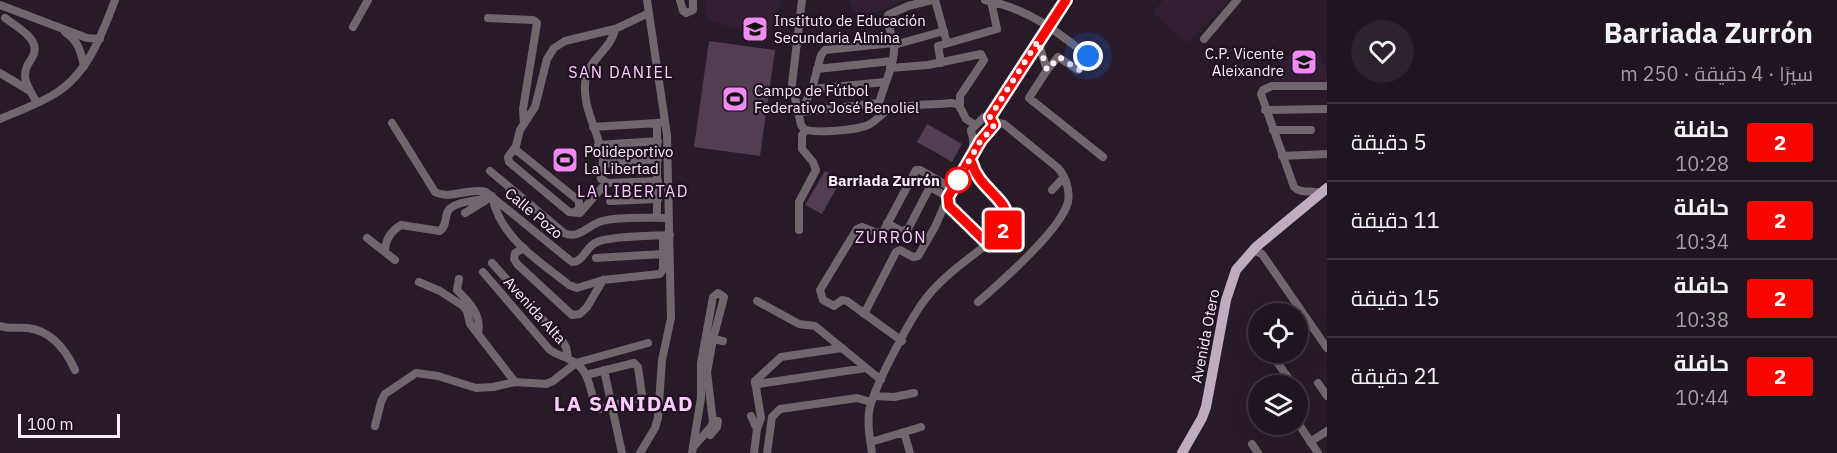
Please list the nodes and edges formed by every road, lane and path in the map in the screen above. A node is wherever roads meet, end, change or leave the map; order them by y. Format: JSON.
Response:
{"nodes":[{"id":1,"x":115,"y":0,"type":"edge"},
{"id":2,"x":368,"y":0,"type":"edge"},
{"id":3,"x":647,"y":0,"type":"edge"},
{"id":4,"x":680,"y":0,"type":"edge"},
{"id":5,"x":693,"y":0,"type":"edge"},
{"id":6,"x":802,"y":0,"type":"edge"},
{"id":7,"x":929,"y":0,"type":"edge"},
{"id":8,"x":1066,"y":0,"type":"edge"},
{"id":9,"x":1238,"y":0,"type":"edge"},
{"id":10,"x":988,"y":1,"type":"edge"},
{"id":11,"x":0,"y":5,"type":"edge"},
{"id":12,"x":649,"y":13,"type":"junction"},
{"id":13,"x":5,"y":18,"type":"dead end"},
{"id":14,"x":488,"y":18,"type":"dead end"},
{"id":15,"x":1049,"y":25,"type":"junction"},
{"id":16,"x":353,"y":27,"type":"dead end"},
{"id":17,"x":58,"y":28,"type":"junction"},
{"id":18,"x":615,"y":29,"type":"junction"},
{"id":19,"x":944,"y":31,"type":"junction"},
{"id":20,"x":100,"y":39,"type":"junction"},
{"id":21,"x":1204,"y":39,"type":"dead end"},
{"id":22,"x":1038,"y":41,"type":"junction"},
{"id":23,"x":76,"y":43,"type":"junction"},
{"id":24,"x":947,"y":43,"type":"junction"},
{"id":25,"x":894,"y":44,"type":"junction"},
{"id":26,"x":93,"y":50,"type":"junction"},
{"id":27,"x":941,"y":63,"type":"junction"},
{"id":28,"x":891,"y":64,"type":"junction"},
{"id":29,"x":84,"y":66,"type":"junction"},
{"id":30,"x":817,"y":69,"type":"junction"},
{"id":31,"x":1047,"y":70,"type":"junction"},
{"id":32,"x":0,"y":73,"type":"edge"},
{"id":33,"x":885,"y":82,"type":"junction"},
{"id":34,"x":1326,"y":86,"type":"edge"},
{"id":35,"x":812,"y":89,"type":"junction"},
{"id":36,"x":31,"y":92,"type":"junction"},
{"id":37,"x":37,"y":103,"type":"junction"},
{"id":38,"x":879,"y":103,"type":"junction"},
{"id":39,"x":961,"y":109,"type":"junction"},
{"id":40,"x":1327,"y":109,"type":"edge"},
{"id":41,"x":1265,"y":110,"type":"junction"},
{"id":42,"x":800,"y":114,"type":"junction"},
{"id":43,"x":881,"y":115,"type":"junction"},
{"id":44,"x":0,"y":119,"type":"edge"},
{"id":45,"x":992,"y":119,"type":"junction"},
{"id":46,"x":392,"y":123,"type":"dead end"},
{"id":47,"x":661,"y":123,"type":"junction"},
{"id":48,"x":524,"y":124,"type":"junction"},
{"id":49,"x":975,"y":125,"type":"junction"},
{"id":50,"x":593,"y":127,"type":"junction"},
{"id":51,"x":806,"y":130,"type":"junction"},
{"id":52,"x":1273,"y":130,"type":"junction"},
{"id":53,"x":1311,"y":130,"type":"dead end"},
{"id":54,"x":977,"y":139,"type":"junction"},
{"id":55,"x":658,"y":141,"type":"junction"},
{"id":56,"x":598,"y":145,"type":"junction"},
{"id":57,"x":515,"y":149,"type":"junction"},
{"id":58,"x":1327,"y":154,"type":"edge"},
{"id":59,"x":971,"y":156,"type":"junction"},
{"id":60,"x":1282,"y":156,"type":"junction"},
{"id":61,"x":1103,"y":157,"type":"dead end"},
{"id":62,"x":658,"y":159,"type":"junction"},
{"id":63,"x":603,"y":164,"type":"junction"},
{"id":64,"x":490,"y":171,"type":"dead end"},
{"id":65,"x":1064,"y":177,"type":"junction"},
{"id":66,"x":658,"y":181,"type":"junction"},
{"id":67,"x":607,"y":183,"type":"junction"},
{"id":68,"x":932,"y":183,"type":"junction"},
{"id":69,"x":1052,"y":190,"type":"dead end"},
{"id":70,"x":1324,"y":191,"type":"edge"},
{"id":71,"x":951,"y":193,"type":"junction"},
{"id":72,"x":490,"y":197,"type":"junction"},
{"id":73,"x":658,"y":199,"type":"junction"},
{"id":74,"x":610,"y":201,"type":"dead end"},
{"id":75,"x":574,"y":212,"type":"junction"},
{"id":76,"x":465,"y":213,"type":"dead end"},
{"id":77,"x":657,"y":218,"type":"junction"},
{"id":78,"x":669,"y":218,"type":"junction"},
{"id":79,"x":887,"y":223,"type":"junction"},
{"id":80,"x":799,"y":230,"type":"dead end"},
{"id":81,"x":666,"y":236,"type":"junction"},
{"id":82,"x":367,"y":238,"type":"dead end"},
{"id":83,"x":988,"y":244,"type":"junction"},
{"id":84,"x":524,"y":248,"type":"junction"},
{"id":85,"x":385,"y":252,"type":"junction"},
{"id":86,"x":663,"y":254,"type":"junction"},
{"id":87,"x":1261,"y":257,"type":"junction"},
{"id":88,"x":596,"y":258,"type":"dead end"},
{"id":89,"x":395,"y":260,"type":"dead end"},
{"id":90,"x":492,"y":263,"type":"dead end"},
{"id":91,"x":483,"y":272,"type":"dead end"},
{"id":92,"x":459,"y":279,"type":"dead end"},
{"id":93,"x":603,"y":280,"type":"junction"},
{"id":94,"x":419,"y":282,"type":"dead end"},
{"id":95,"x":756,"y":301,"type":"dead end"},
{"id":96,"x":978,"y":302,"type":"dead end"},
{"id":97,"x":1292,"y":303,"type":"edge"},
{"id":98,"x":864,"y":314,"type":"junction"},
{"id":99,"x":1308,"y":325,"type":"edge"},
{"id":100,"x":0,"y":326,"type":"edge"},
{"id":101,"x":478,"y":334,"type":"junction"},
{"id":102,"x":713,"y":339,"type":"junction"},
{"id":103,"x":723,"y":341,"type":"dead end"},
{"id":104,"x":902,"y":341,"type":"junction"},
{"id":105,"x":648,"y":343,"type":"dead end"},
{"id":106,"x":842,"y":348,"type":"junction"},
{"id":107,"x":1327,"y":348,"type":"edge"},
{"id":108,"x":568,"y":358,"type":"junction"},
{"id":109,"x":576,"y":363,"type":"junction"},
{"id":110,"x":866,"y":368,"type":"junction"},
{"id":111,"x":75,"y":370,"type":"dead end"},
{"id":112,"x":604,"y":370,"type":"junction"},
{"id":113,"x":586,"y":375,"type":"junction"},
{"id":114,"x":881,"y":380,"type":"junction"},
{"id":115,"x":515,"y":382,"type":"junction"},
{"id":116,"x":755,"y":383,"type":"junction"},
{"id":117,"x":1318,"y":383,"type":"dead end"},
{"id":118,"x":914,"y":393,"type":"dead end"},
{"id":119,"x":1327,"y":396,"type":"edge"},
{"id":120,"x":872,"y":399,"type":"junction"},
{"id":121,"x":612,"y":405,"type":"junction"},
{"id":122,"x":751,"y":416,"type":"dead end"},
{"id":123,"x":718,"y":421,"type":"dead end"},
{"id":124,"x":375,"y":426,"type":"dead end"},
{"id":125,"x":921,"y":427,"type":"dead end"},
{"id":126,"x":757,"y":429,"type":"junction"},
{"id":127,"x":1327,"y":431,"type":"edge"},
{"id":128,"x":904,"y":432,"type":"junction"},
{"id":129,"x":1306,"y":435,"type":"edge"},
{"id":130,"x":700,"y":439,"type":"junction"},
{"id":131,"x":871,"y":442,"type":"junction"},
{"id":132,"x":1310,"y":442,"type":"junction"},
{"id":133,"x":1252,"y":444,"type":"dead end"},
{"id":134,"x":693,"y":450,"type":"edge"},
{"id":135,"x":1185,"y":451,"type":"edge"},
{"id":136,"x":622,"y":453,"type":"edge"},
{"id":137,"x":640,"y":453,"type":"edge"},
{"id":138,"x":754,"y":453,"type":"edge"},
{"id":139,"x":767,"y":453,"type":"edge"},
{"id":140,"x":872,"y":453,"type":"edge"},
{"id":141,"x":910,"y":453,"type":"edge"},
{"id":142,"x":1258,"y":453,"type":"edge"},
{"id":143,"x":1318,"y":453,"type":"edge"}],
"edges":[{"from":1,"to":20,"type":"street"},
{"from":2,"to":16,"type":"street"},
{"from":3,"to":12,"type":"street"},
{"from":4,"to":5,"type":"street"},
{"from":6,"to":42,"type":"street"},
{"from":7,"to":19,"type":"street"},
{"from":7,"to":25,"type":"street"},
{"from":8,"to":15,"type":"street"},
{"from":9,"to":21,"type":"street"},
{"from":10,"to":15,"type":"street"},
{"from":10,"to":24,"type":"street"},
{"from":11,"to":17,"type":"street"},
{"from":12,"to":18,"type":"street"},
{"from":12,"to":47,"type":"street"},
{"from":13,"to":36,"type":"street"},
{"from":14,"to":48,"type":"street"},
{"from":15,"to":22,"type":"street"},
{"from":15,"to":31,"type":"street"},
{"from":17,"to":20,"type":"street"},
{"from":17,"to":23,"type":"street"},
{"from":18,"to":48,"type":"street"},
{"from":18,"to":50,"type":"street"},
{"from":19,"to":24,"type":"street"},
{"from":19,"to":25,"type":"street"},
{"from":20,"to":26,"type":"street"},
{"from":22,"to":31,"type":"street"},
{"from":22,"to":45,"type":"street"},
{"from":23,"to":26,"type":"street"},
{"from":23,"to":29,"type":"street"},
{"from":24,"to":27,"type":"street"},
{"from":25,"to":28,"type":"street"},
{"from":25,"to":30,"type":"street"},
{"from":26,"to":29,"type":"street"},
{"from":27,"to":28,"type":"street"},
{"from":27,"to":39,"type":"street"},
{"from":28,"to":30,"type":"street"},
{"from":28,"to":33,"type":"street"},
{"from":29,"to":37,"type":"street"},
{"from":30,"to":35,"type":"street"},
{"from":31,"to":61,"type":"street"},
{"from":32,"to":36,"type":"street"},
{"from":33,"to":35,"type":"street"},
{"from":33,"to":38,"type":"street"},
{"from":34,"to":41,"type":"street"},
{"from":35,"to":42,"type":"street"},
{"from":36,"to":37,"type":"street"},
{"from":37,"to":44,"type":"street"},
{"from":38,"to":42,"type":"street"},
{"from":38,"to":43,"type":"street"},
{"from":39,"to":43,"type":"street"},
{"from":39,"to":49,"type":"street"},
{"from":40,"to":41,"type":"street"},
{"from":41,"to":52,"type":"street"},
{"from":42,"to":51,"type":"street"},
{"from":43,"to":51,"type":"street"},
{"from":45,"to":49,"type":"street"},
{"from":45,"to":54,"type":"street"},
{"from":45,"to":65,"type":"street"},
{"from":46,"to":72,"type":"street","name":"Calle Pozo"},
{"from":47,"to":50,"type":"street"},
{"from":47,"to":55,"type":"street"},
{"from":47,"to":78,"type":"street"},
{"from":48,"to":57,"type":"street"},
{"from":49,"to":54,"type":"street"},
{"from":50,"to":56,"type":"street"},
{"from":51,"to":80,"type":"street"},
{"from":52,"to":53,"type":"street"},
{"from":52,"to":60,"type":"street"},
{"from":54,"to":59,"type":"street"},
{"from":55,"to":56,"type":"street"},
{"from":55,"to":62,"type":"street"},
{"from":56,"to":63,"type":"street"},
{"from":57,"to":75,"type":"street"},
{"from":57,"to":75,"type":"street"},
{"from":58,"to":60,"type":"street"},
{"from":59,"to":71,"type":"street"},
{"from":59,"to":83,"type":"street"},
{"from":60,"to":70,"type":"street"},
{"from":62,"to":63,"type":"street"},
{"from":62,"to":66,"type":"street"},
{"from":63,"to":67,"type":"street"},
{"from":64,"to":77,"type":"street"},
{"from":65,"to":69,"type":"street"},
{"from":65,"to":96,"type":"street"},
{"from":66,"to":67,"type":"street"},
{"from":66,"to":73,"type":"street"},
{"from":67,"to":75,"type":"street"},
{"from":68,"to":71,"type":"street"},
{"from":68,"to":79,"type":"street"},
{"from":68,"to":79,"type":"street"},
{"from":70,"to":87,"type":"main road"},
{"from":71,"to":83,"type":"street"},
{"from":71,"to":98,"type":"street"},
{"from":72,"to":76,"type":"street"},
{"from":72,"to":81,"type":"street","name":"Calle Pozo"},
{"from":72,"to":84,"type":"street"},
{"from":72,"to":85,"type":"street"},
{"from":73,"to":74,"type":"street"},
{"from":73,"to":77,"type":"street"},
{"from":77,"to":78,"type":"street"},
{"from":78,"to":81,"type":"street"},
{"from":79,"to":98,"type":"street"},
{"from":81,"to":86,"type":"street"},
{"from":81,"to":137,"type":"street"},
{"from":82,"to":85,"type":"street"},
{"from":83,"to":104,"type":"street"},
{"from":84,"to":93,"type":"street"},
{"from":84,"to":93,"type":"street"},
{"from":85,"to":89,"type":"street"},
{"from":86,"to":88,"type":"street"},
{"from":86,"to":93,"type":"street"},
{"from":87,"to":97,"type":"street"},
{"from":87,"to":135,"type":"main road","name":"Avenida Otero"},
{"from":90,"to":108,"type":"street"},
{"from":91,"to":108,"type":"street","name":"Avenida Alta"},
{"from":92,"to":101,"type":"street"},
{"from":94,"to":101,"type":"street"},
{"from":95,"to":106,"type":"street"},
{"from":98,"to":104,"type":"street"},
{"from":99,"to":107,"type":"street"},
{"from":100,"to":111,"type":"street"},
{"from":101,"to":115,"type":"street"},
{"from":102,"to":103,"type":"street"},
{"from":102,"to":130,"type":"street"},
{"from":102,"to":134,"type":"street"},
{"from":104,"to":114,"type":"street"},
{"from":105,"to":109,"type":"street"},
{"from":106,"to":110,"type":"street"},
{"from":106,"to":116,"type":"street"},
{"from":108,"to":109,"type":"street","name":"Avenida Alta"},
{"from":109,"to":113,"type":"street","name":"Avenida Alta"},
{"from":109,"to":115,"type":"street"},
{"from":110,"to":114,"type":"street"},
{"from":110,"to":116,"type":"street"},
{"from":112,"to":113,"type":"street"},
{"from":112,"to":121,"type":"street"},
{"from":112,"to":121,"type":"street"},
{"from":113,"to":121,"type":"street","name":"Avenida Alta"},
{"from":114,"to":120,"type":"street"},
{"from":115,"to":124,"type":"street"},
{"from":116,"to":126,"type":"street"},
{"from":117,"to":119,"type":"street"},
{"from":118,"to":120,"type":"street"},
{"from":120,"to":131,"type":"street"},
{"from":120,"to":139,"type":"street"},
{"from":121,"to":136,"type":"street"},
{"from":122,"to":126,"type":"street"},
{"from":123,"to":130,"type":"street"},
{"from":125,"to":128,"type":"street"},
{"from":126,"to":138,"type":"street"},
{"from":127,"to":132,"type":"street"},
{"from":128,"to":131,"type":"street"},
{"from":128,"to":141,"type":"street"},
{"from":129,"to":132,"type":"street"},
{"from":130,"to":134,"type":"street"},
{"from":131,"to":140,"type":"street"},
{"from":132,"to":143,"type":"street"},
{"from":133,"to":142,"type":"street"}]}
